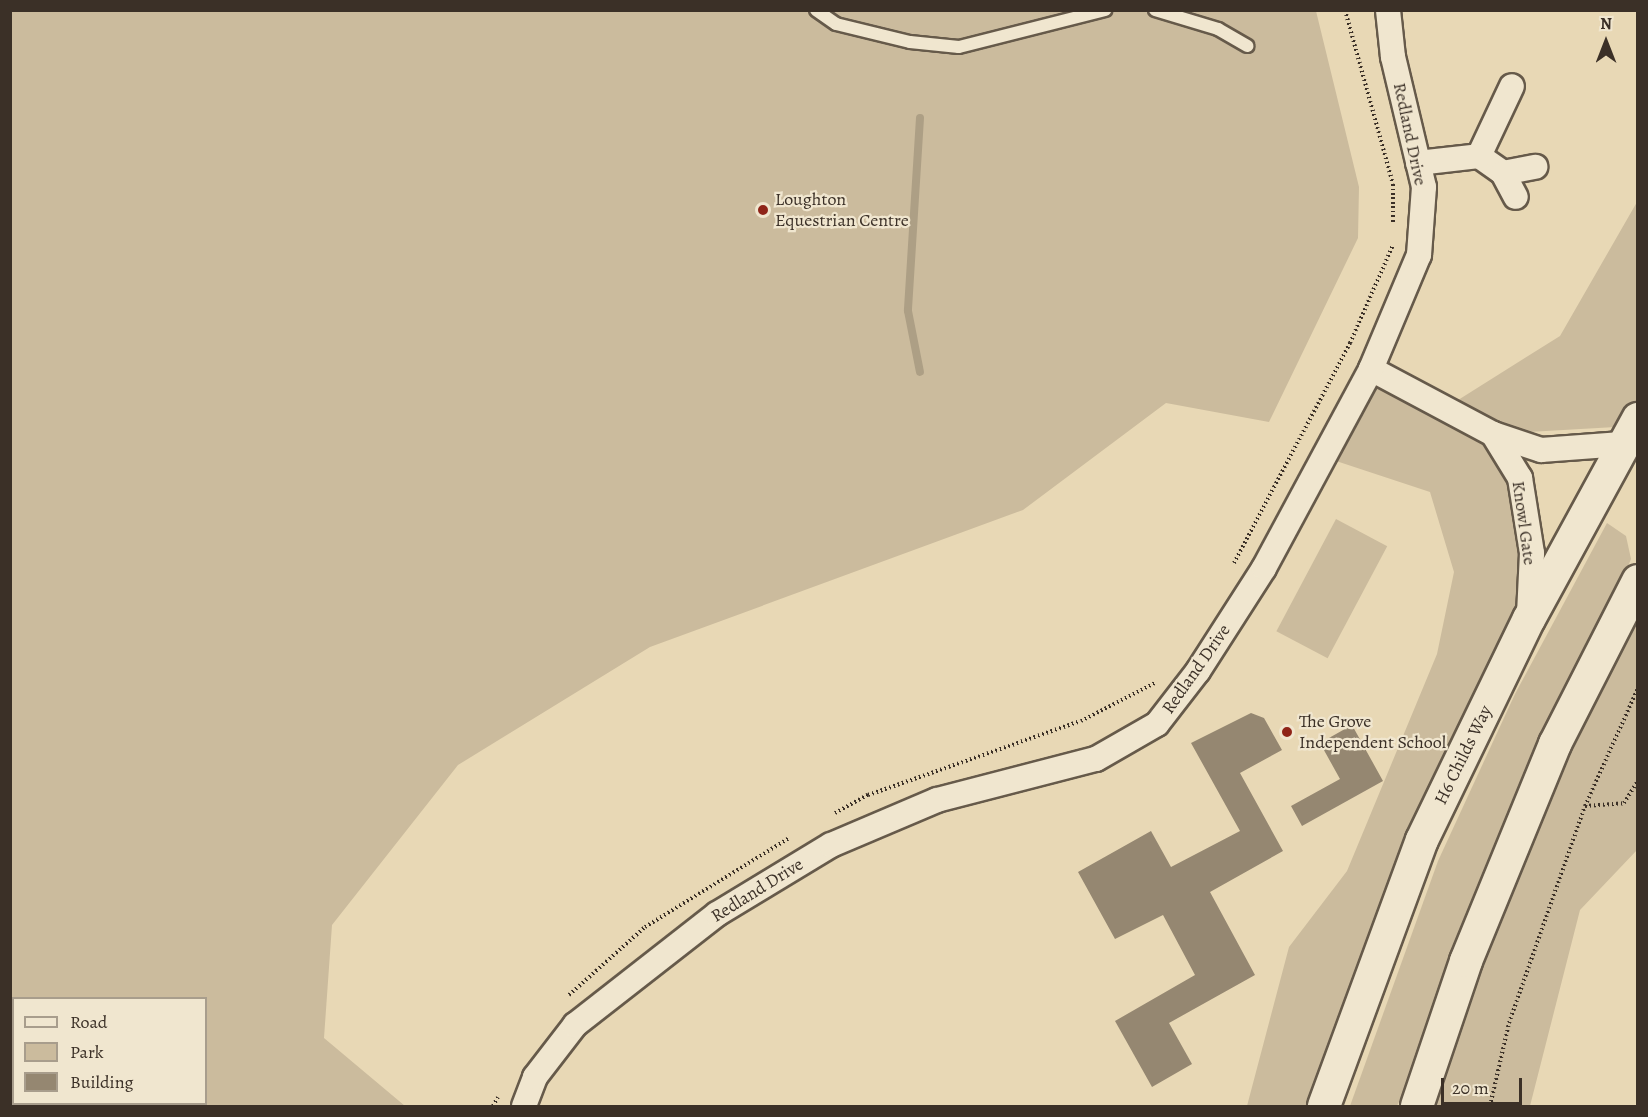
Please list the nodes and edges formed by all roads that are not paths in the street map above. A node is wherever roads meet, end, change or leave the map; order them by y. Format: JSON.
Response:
{"nodes":[{"id":1,"x":816,"y":10,"type":"edge"},
{"id":2,"x":1105,"y":10,"type":"edge"},
{"id":3,"x":1155,"y":10,"type":"edge"},
{"id":4,"x":1388,"y":10,"type":"edge"},
{"id":5,"x":1247,"y":46,"type":"dead end"},
{"id":6,"x":1512,"y":86,"type":"dead end"},
{"id":7,"x":1479,"y":156,"type":"junction"},
{"id":8,"x":1418,"y":163,"type":"junction"},
{"id":9,"x":1535,"y":166,"type":"dead end"},
{"id":10,"x":1503,"y":173,"type":"junction"},
{"id":11,"x":1516,"y":197,"type":"dead end"},
{"id":12,"x":1371,"y":369,"type":"junction"},
{"id":13,"x":1630,"y":431,"type":"edge"},
{"id":14,"x":1493,"y":434,"type":"junction"},
{"id":15,"x":1638,"y":581,"type":"edge"},
{"id":16,"x":1529,"y":619,"type":"junction"},
{"id":17,"x":524,"y":1107,"type":"edge"},
{"id":18,"x":1324,"y":1107,"type":"edge"},
{"id":19,"x":1417,"y":1107,"type":"edge"}],
"edges":[{"from":1,"to":2,"type":"lane"},
{"from":3,"to":5,"type":"lane"},
{"from":4,"to":8,"type":"street","name":"Redland Drive"},
{"from":6,"to":7,"type":"street"},
{"from":7,"to":8,"type":"street"},
{"from":7,"to":10,"type":"street"},
{"from":8,"to":12,"type":"street","name":"Redland Drive"},
{"from":9,"to":10,"type":"street"},
{"from":10,"to":11,"type":"street"},
{"from":12,"to":14,"type":"street"},
{"from":12,"to":17,"type":"street","name":"Redland Drive"},
{"from":13,"to":14,"type":"street"},
{"from":13,"to":16,"type":"street","name":"H6 Childs Way"},
{"from":14,"to":16,"type":"street","name":"Knowl Gate"},
{"from":15,"to":19,"type":"street"},
{"from":16,"to":18,"type":"street","name":"H6 Childs Way"}]}
